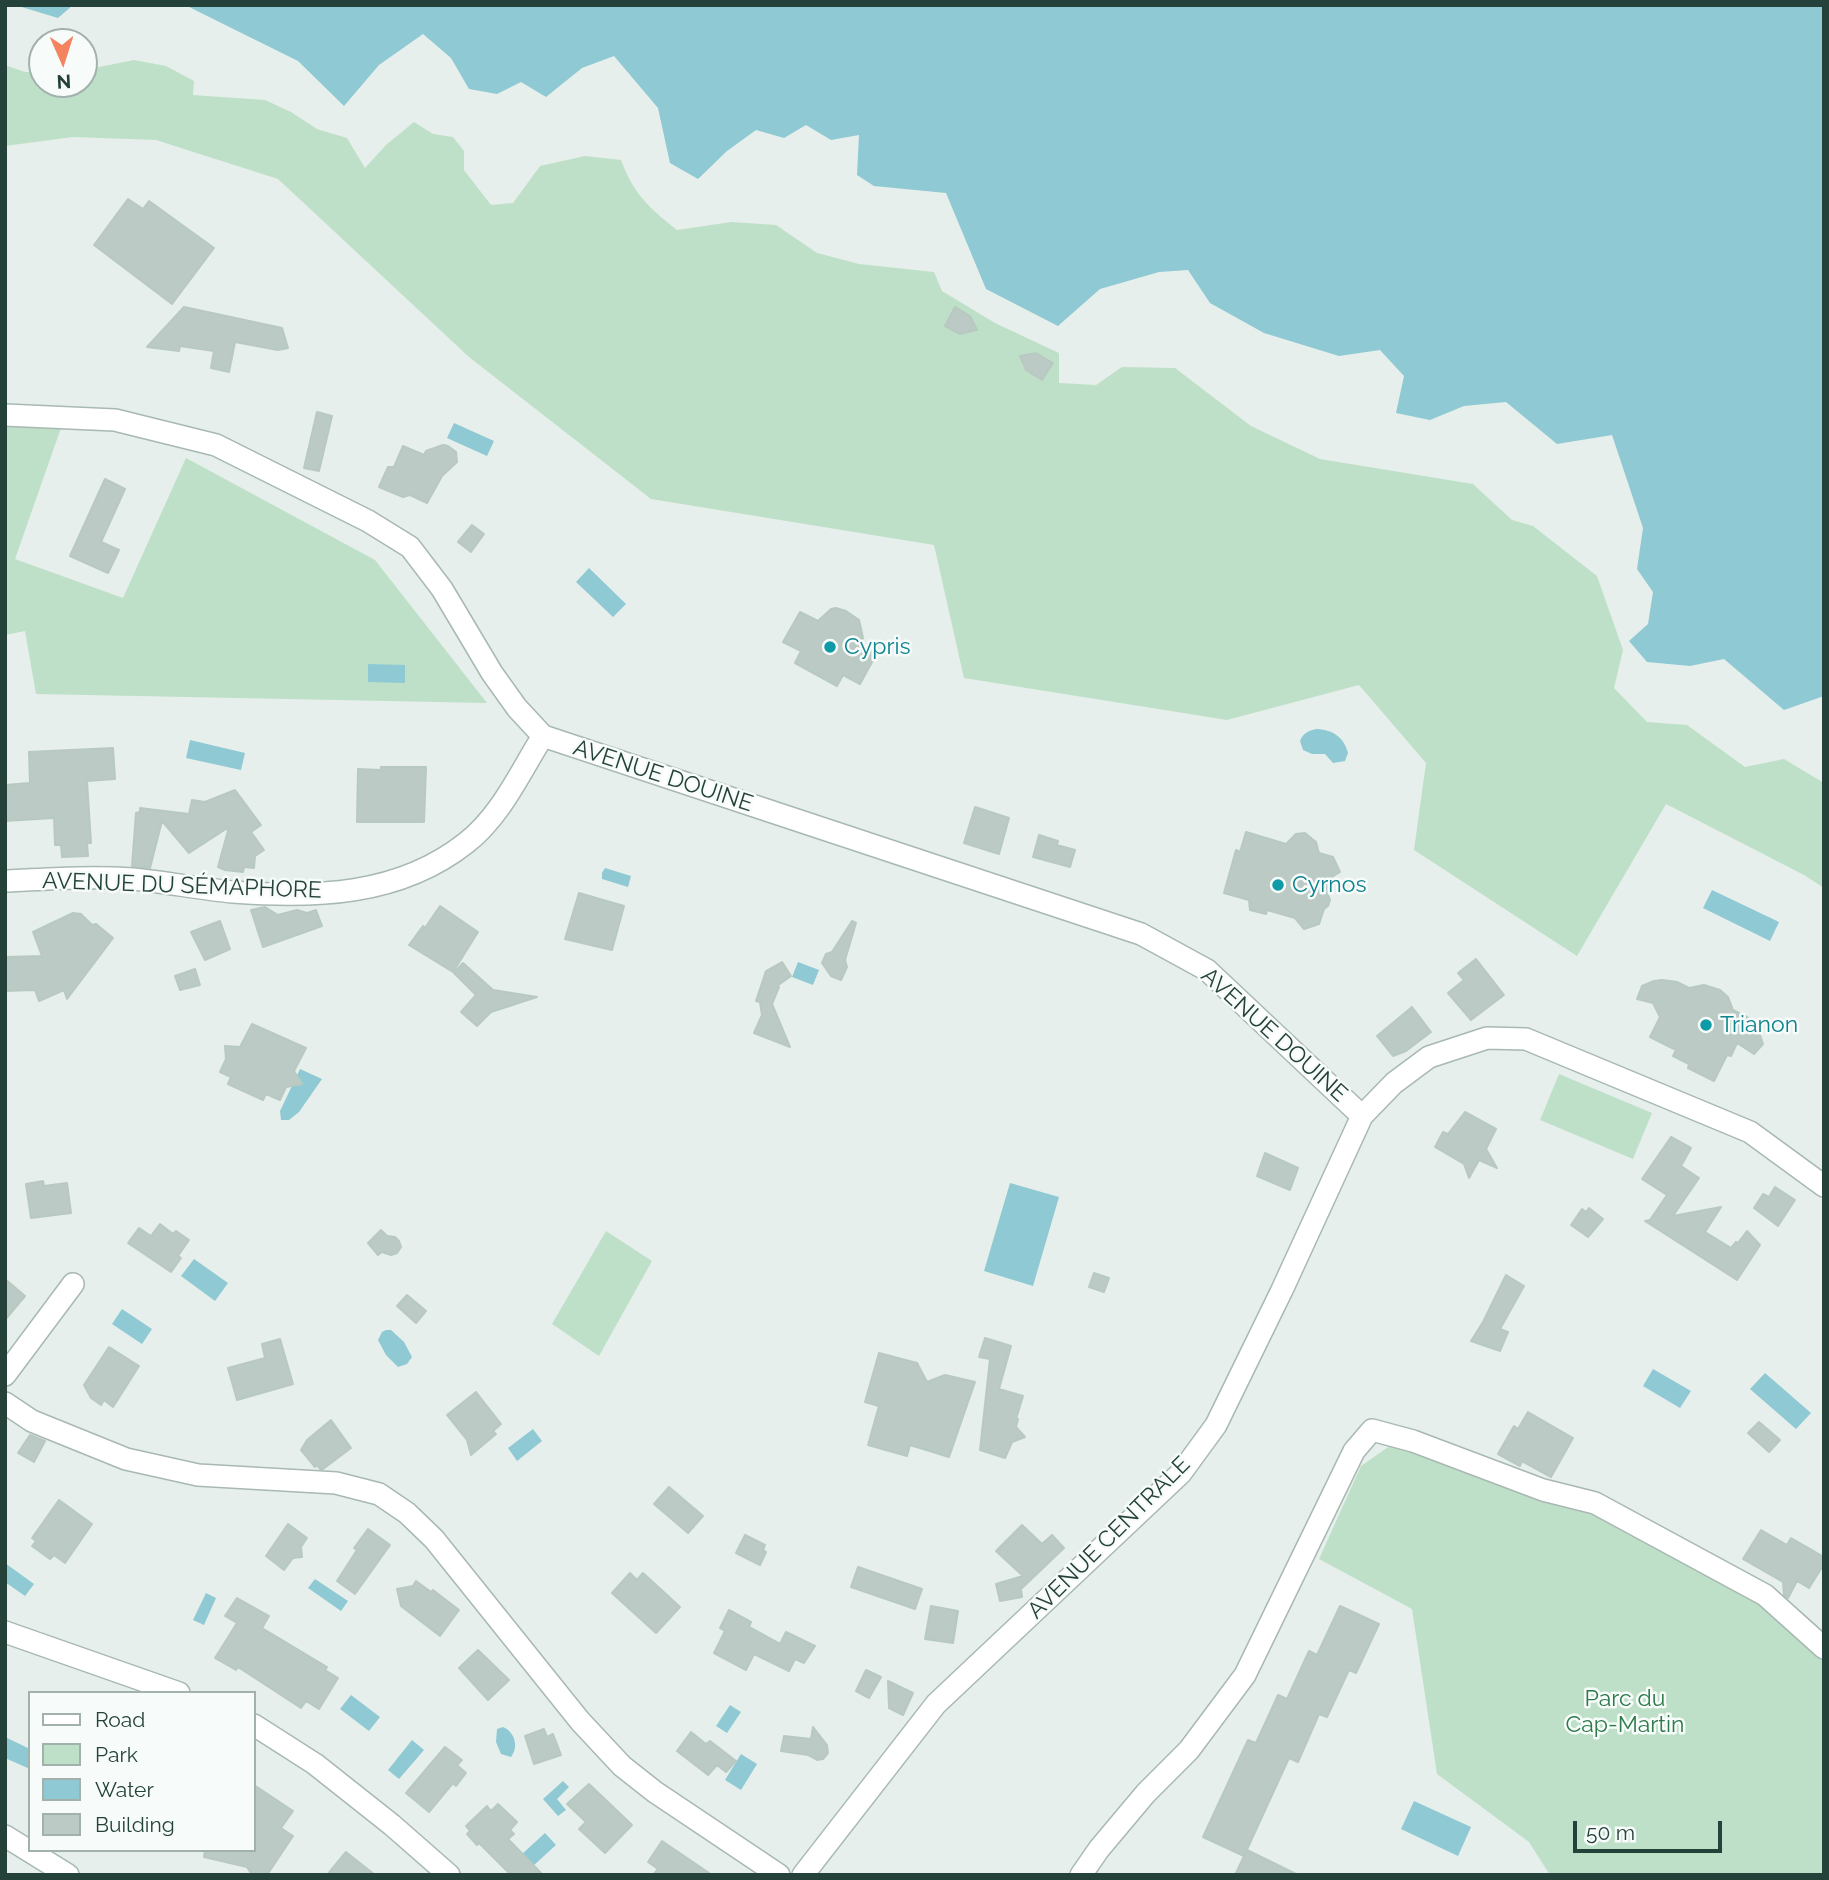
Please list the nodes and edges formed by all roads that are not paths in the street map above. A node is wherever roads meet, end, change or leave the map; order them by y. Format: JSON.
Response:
{"nodes":[{"id":1,"x":5,"y":415,"type":"edge"},
{"id":2,"x":543,"y":736,"type":"junction"},
{"id":3,"x":5,"y":881,"type":"edge"},
{"id":4,"x":1362,"y":1115,"type":"junction"},
{"id":5,"x":1824,"y":1186,"type":"edge"},
{"id":6,"x":73,"y":1284,"type":"dead end"},
{"id":7,"x":5,"y":1375,"type":"edge"},
{"id":8,"x":5,"y":1403,"type":"edge"},
{"id":9,"x":5,"y":1632,"type":"edge"},
{"id":10,"x":1824,"y":1648,"type":"edge"},
{"id":11,"x":173,"y":1691,"type":"edge"},
{"id":12,"x":256,"y":1726,"type":"edge"},
{"id":13,"x":5,"y":1836,"type":"edge"},
{"id":14,"x":28,"y":1850,"type":"edge"},
{"id":15,"x":31,"y":1852,"type":"edge"},
{"id":16,"x":68,"y":1875,"type":"edge"},
{"id":17,"x":449,"y":1875,"type":"edge"},
{"id":18,"x":779,"y":1875,"type":"edge"},
{"id":19,"x":803,"y":1875,"type":"edge"},
{"id":20,"x":1082,"y":1875,"type":"edge"}],
"edges":[{"from":1,"to":2,"type":"street","name":"AVENUE DOUINE"},
{"from":2,"to":3,"type":"street","name":"AVENUE DU SÉMAPHORE"},
{"from":2,"to":4,"type":"street","name":"AVENUE DOUINE"},
{"from":4,"to":5,"type":"street"},
{"from":4,"to":19,"type":"street","name":"AVENUE CENTRALE"},
{"from":6,"to":7,"type":"street"},
{"from":8,"to":18,"type":"street"},
{"from":9,"to":11,"type":"street"},
{"from":10,"to":20,"type":"street"},
{"from":12,"to":17,"type":"street"},
{"from":13,"to":14,"type":"street"},
{"from":15,"to":16,"type":"street"}]}
